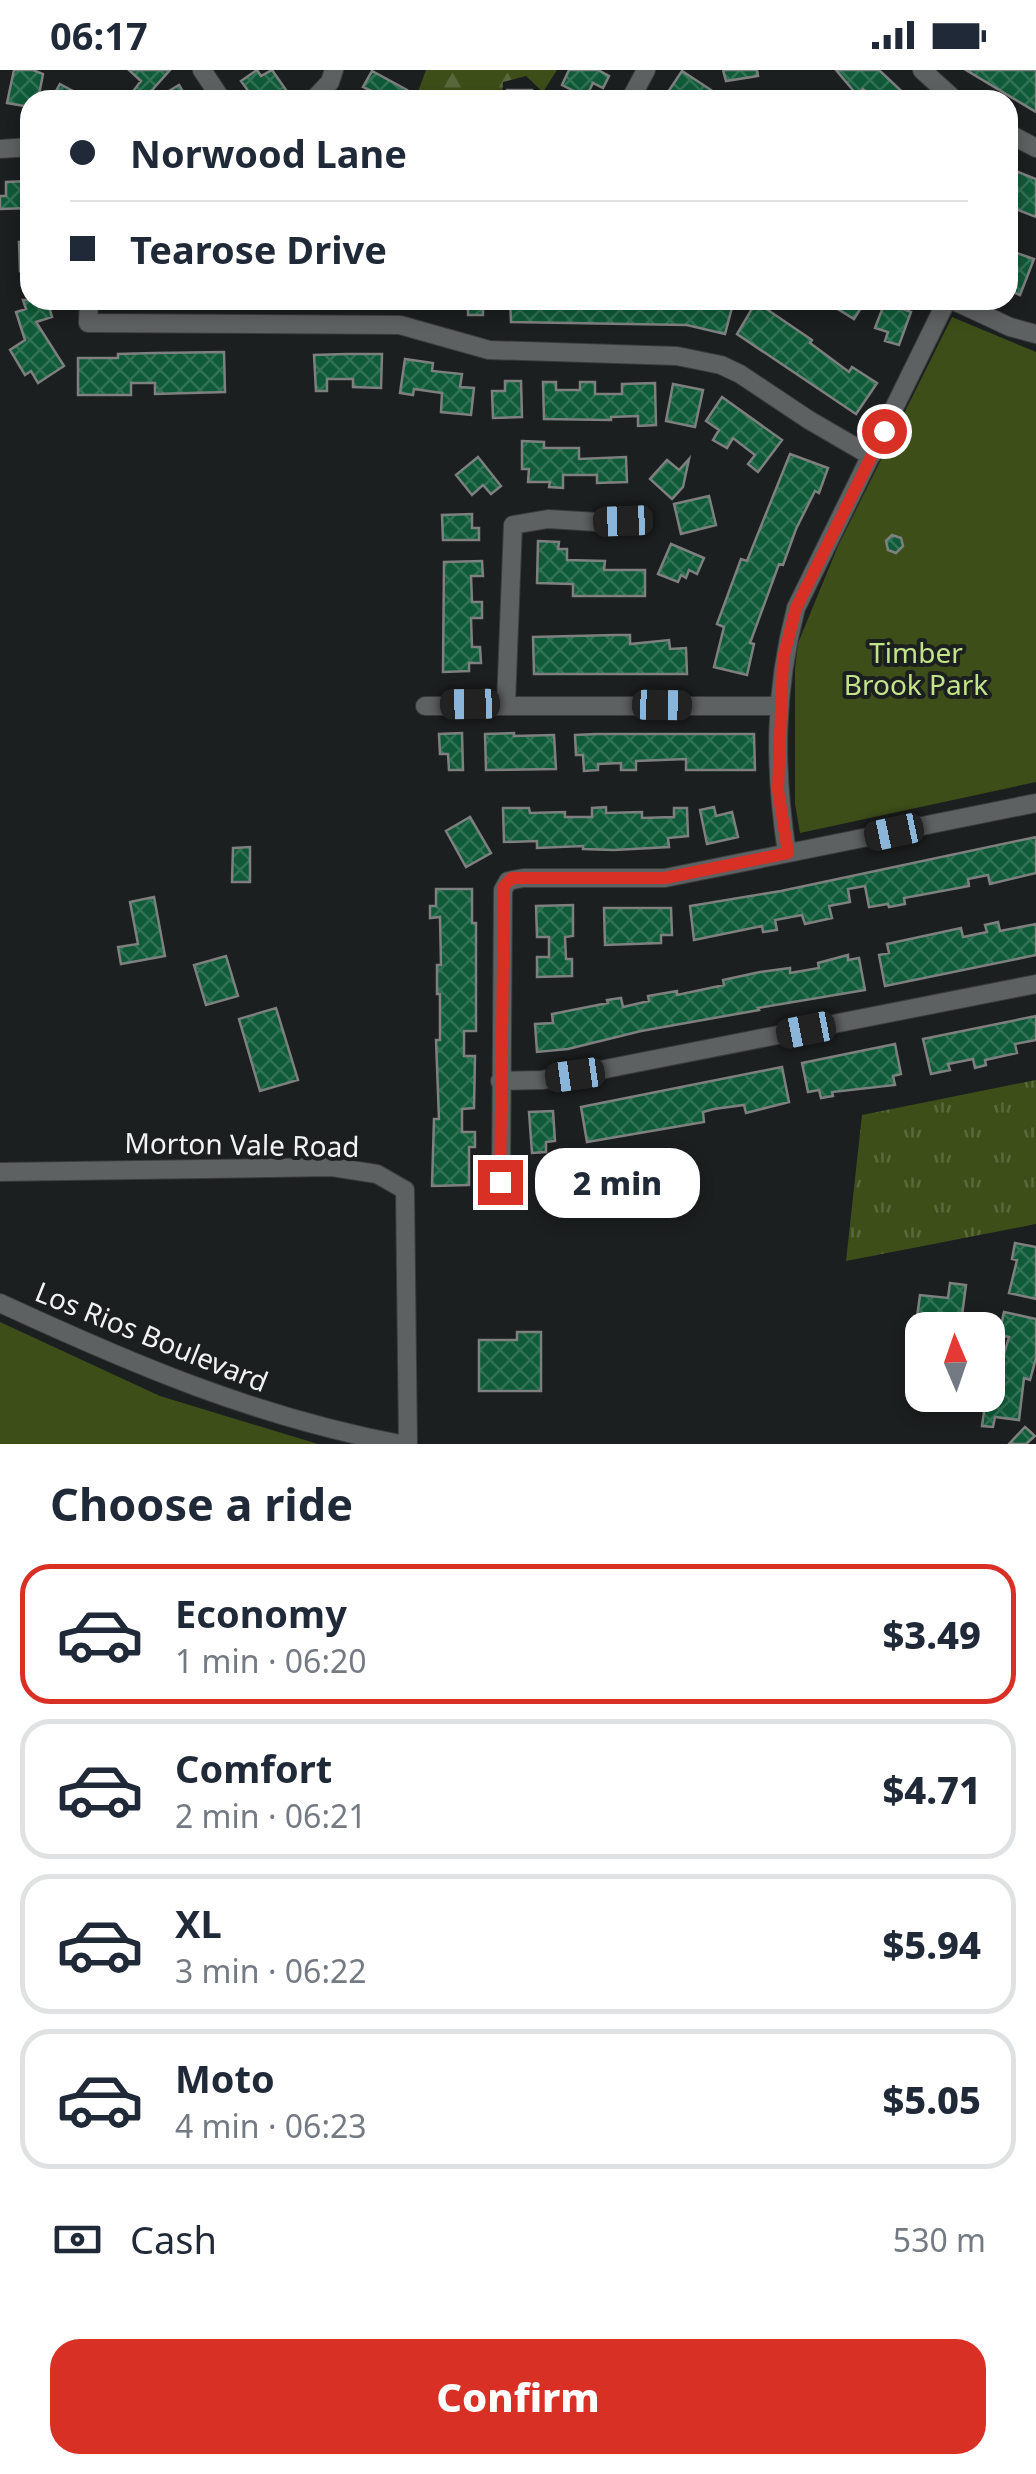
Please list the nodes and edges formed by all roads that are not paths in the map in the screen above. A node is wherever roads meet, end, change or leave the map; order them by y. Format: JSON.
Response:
{"nodes":[{"id":1,"x":922,"y":70,"type":"edge"},
{"id":2,"x":944,"y":90,"type":"edge"},
{"id":3,"x":89,"y":310,"type":"edge"},
{"id":4,"x":944,"y":310,"type":"edge"},
{"id":5,"x":972,"y":310,"type":"edge"},
{"id":6,"x":1036,"y":334,"type":"edge"},
{"id":7,"x":871,"y":456,"type":"junction"},
{"id":8,"x":630,"y":524,"type":"dead end"},
{"id":9,"x":506,"y":704,"type":"junction"},
{"id":10,"x":425,"y":706,"type":"dead end"},
{"id":11,"x":780,"y":706,"type":"junction"},
{"id":12,"x":1036,"y":803,"type":"edge"},
{"id":13,"x":788,"y":853,"type":"junction"},
{"id":14,"x":1036,"y":984,"type":"edge"},
{"id":15,"x":500,"y":1081,"type":"junction"},
{"id":16,"x":0,"y":1172,"type":"edge"},
{"id":17,"x":500,"y":1182,"type":"dead end"},
{"id":18,"x":0,"y":1303,"type":"edge"},
{"id":19,"x":400,"y":1444,"type":"edge"},
{"id":20,"x":408,"y":1444,"type":"edge"}],
"edges":[{"from":1,"to":2,"type":"street"},
{"from":3,"to":7,"type":"street"},
{"from":4,"to":7,"type":"street"},
{"from":5,"to":6,"type":"street"},
{"from":7,"to":11,"type":"street"},
{"from":8,"to":9,"type":"street"},
{"from":9,"to":10,"type":"street"},
{"from":9,"to":11,"type":"street"},
{"from":11,"to":13,"type":"street"},
{"from":12,"to":13,"type":"street"},
{"from":13,"to":15,"type":"street"},
{"from":14,"to":15,"type":"street"},
{"from":15,"to":17,"type":"street"},
{"from":16,"to":20,"type":"street","name":"Morton Vale Road"},
{"from":18,"to":19,"type":"street","name":"Los Rios Boulevard"}]}
